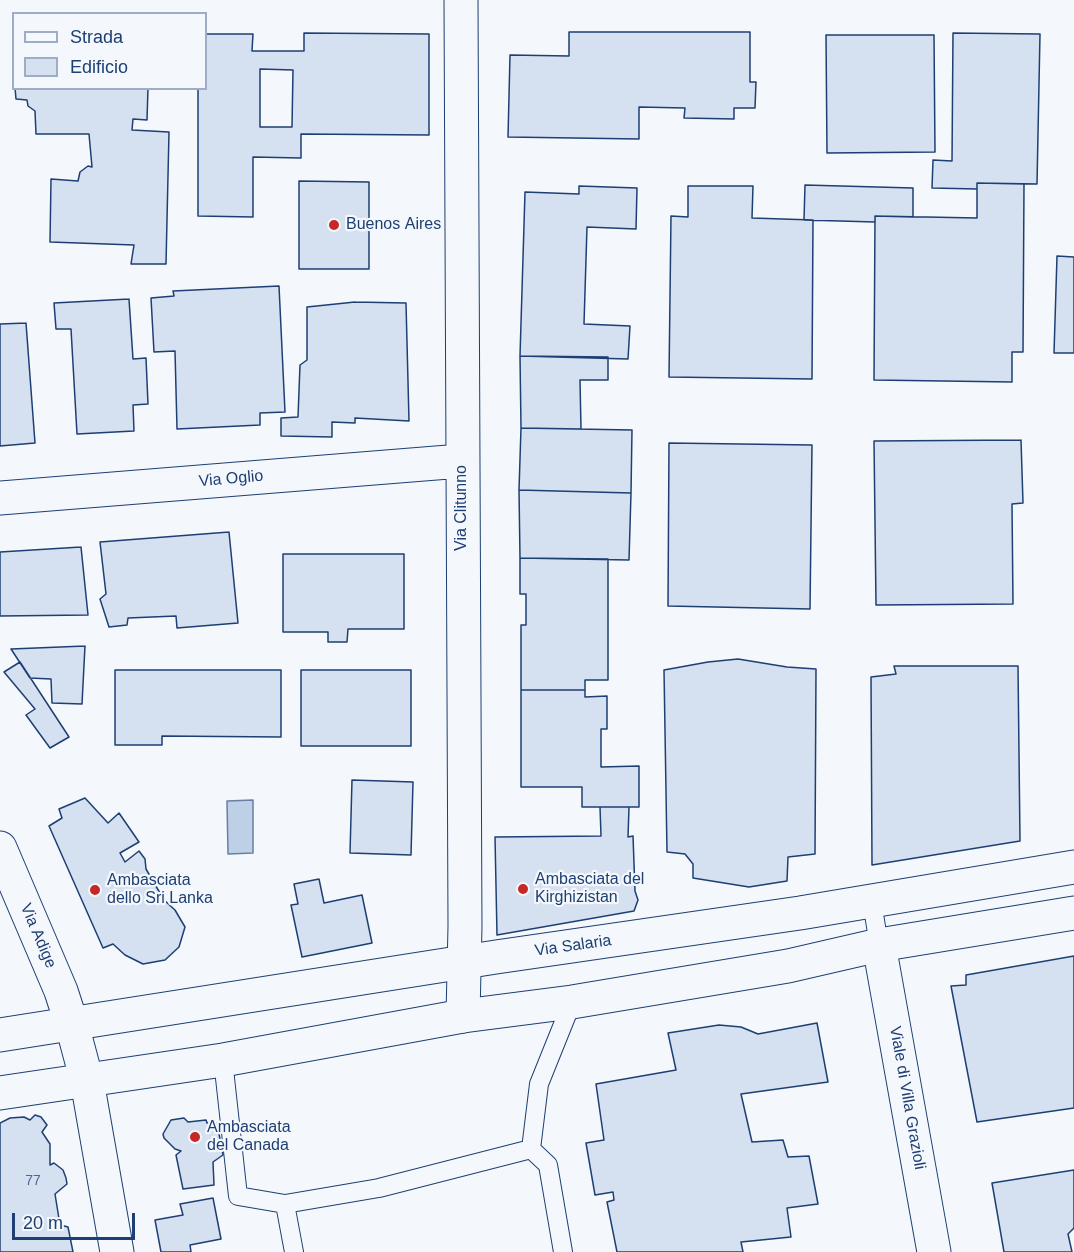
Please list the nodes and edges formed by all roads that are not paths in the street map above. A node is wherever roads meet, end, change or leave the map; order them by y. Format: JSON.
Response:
{"nodes":[{"id":1,"x":460,"y":0,"type":"edge"},
{"id":2,"x":461,"y":461,"type":"junction"},
{"id":3,"x":0,"y":498,"type":"edge"},
{"id":4,"x":0,"y":848,"type":"edge"},
{"id":5,"x":1074,"y":867,"type":"edge"},
{"id":6,"x":872,"y":902,"type":"junction"},
{"id":7,"x":1074,"y":913,"type":"edge"},
{"id":8,"x":879,"y":945,"type":"junction"},
{"id":9,"x":464,"y":962,"type":"junction"},
{"id":10,"x":572,"y":1002,"type":"junction"},
{"id":11,"x":463,"y":1016,"type":"junction"},
{"id":12,"x":72,"y":1025,"type":"junction"},
{"id":13,"x":0,"y":1035,"type":"edge"},
{"id":14,"x":223,"y":1059,"type":"junction"},
{"id":15,"x":87,"y":1081,"type":"junction"},
{"id":16,"x":0,"y":1093,"type":"edge"},
{"id":17,"x":531,"y":1149,"type":"junction"},
{"id":18,"x":285,"y":1204,"type":"junction"},
{"id":19,"x":117,"y":1252,"type":"edge"},
{"id":20,"x":294,"y":1252,"type":"edge"},
{"id":21,"x":563,"y":1252,"type":"edge"},
{"id":22,"x":934,"y":1252,"type":"edge"}],
"edges":[{"from":1,"to":2,"type":"street","name":"Via Clitunno"},
{"from":2,"to":3,"type":"street","name":"Via Oglio"},
{"from":2,"to":9,"type":"street","name":"Via Clitunno"},
{"from":4,"to":12,"type":"street","name":"Via Adige"},
{"from":5,"to":6,"type":"street","name":"Via Salaria"},
{"from":6,"to":8,"type":"lane"},
{"from":6,"to":9,"type":"street","name":"Via Salaria"},
{"from":7,"to":8,"type":"street"},
{"from":8,"to":10,"type":"street"},
{"from":8,"to":22,"type":"street","name":"Viale di Villa Grazioli"},
{"from":9,"to":11,"type":"street","name":"Via Clitunno"},
{"from":9,"to":12,"type":"street","name":"Via Salaria"},
{"from":10,"to":11,"type":"street"},
{"from":10,"to":17,"type":"lane"},
{"from":11,"to":14,"type":"street"},
{"from":12,"to":13,"type":"street","name":"Via Salaria"},
{"from":12,"to":15,"type":"street"},
{"from":14,"to":15,"type":"street"},
{"from":14,"to":18,"type":"lane"},
{"from":15,"to":16,"type":"street"},
{"from":15,"to":19,"type":"street"},
{"from":17,"to":18,"type":"lane"},
{"from":17,"to":21,"type":"lane"},
{"from":18,"to":20,"type":"lane"}]}
